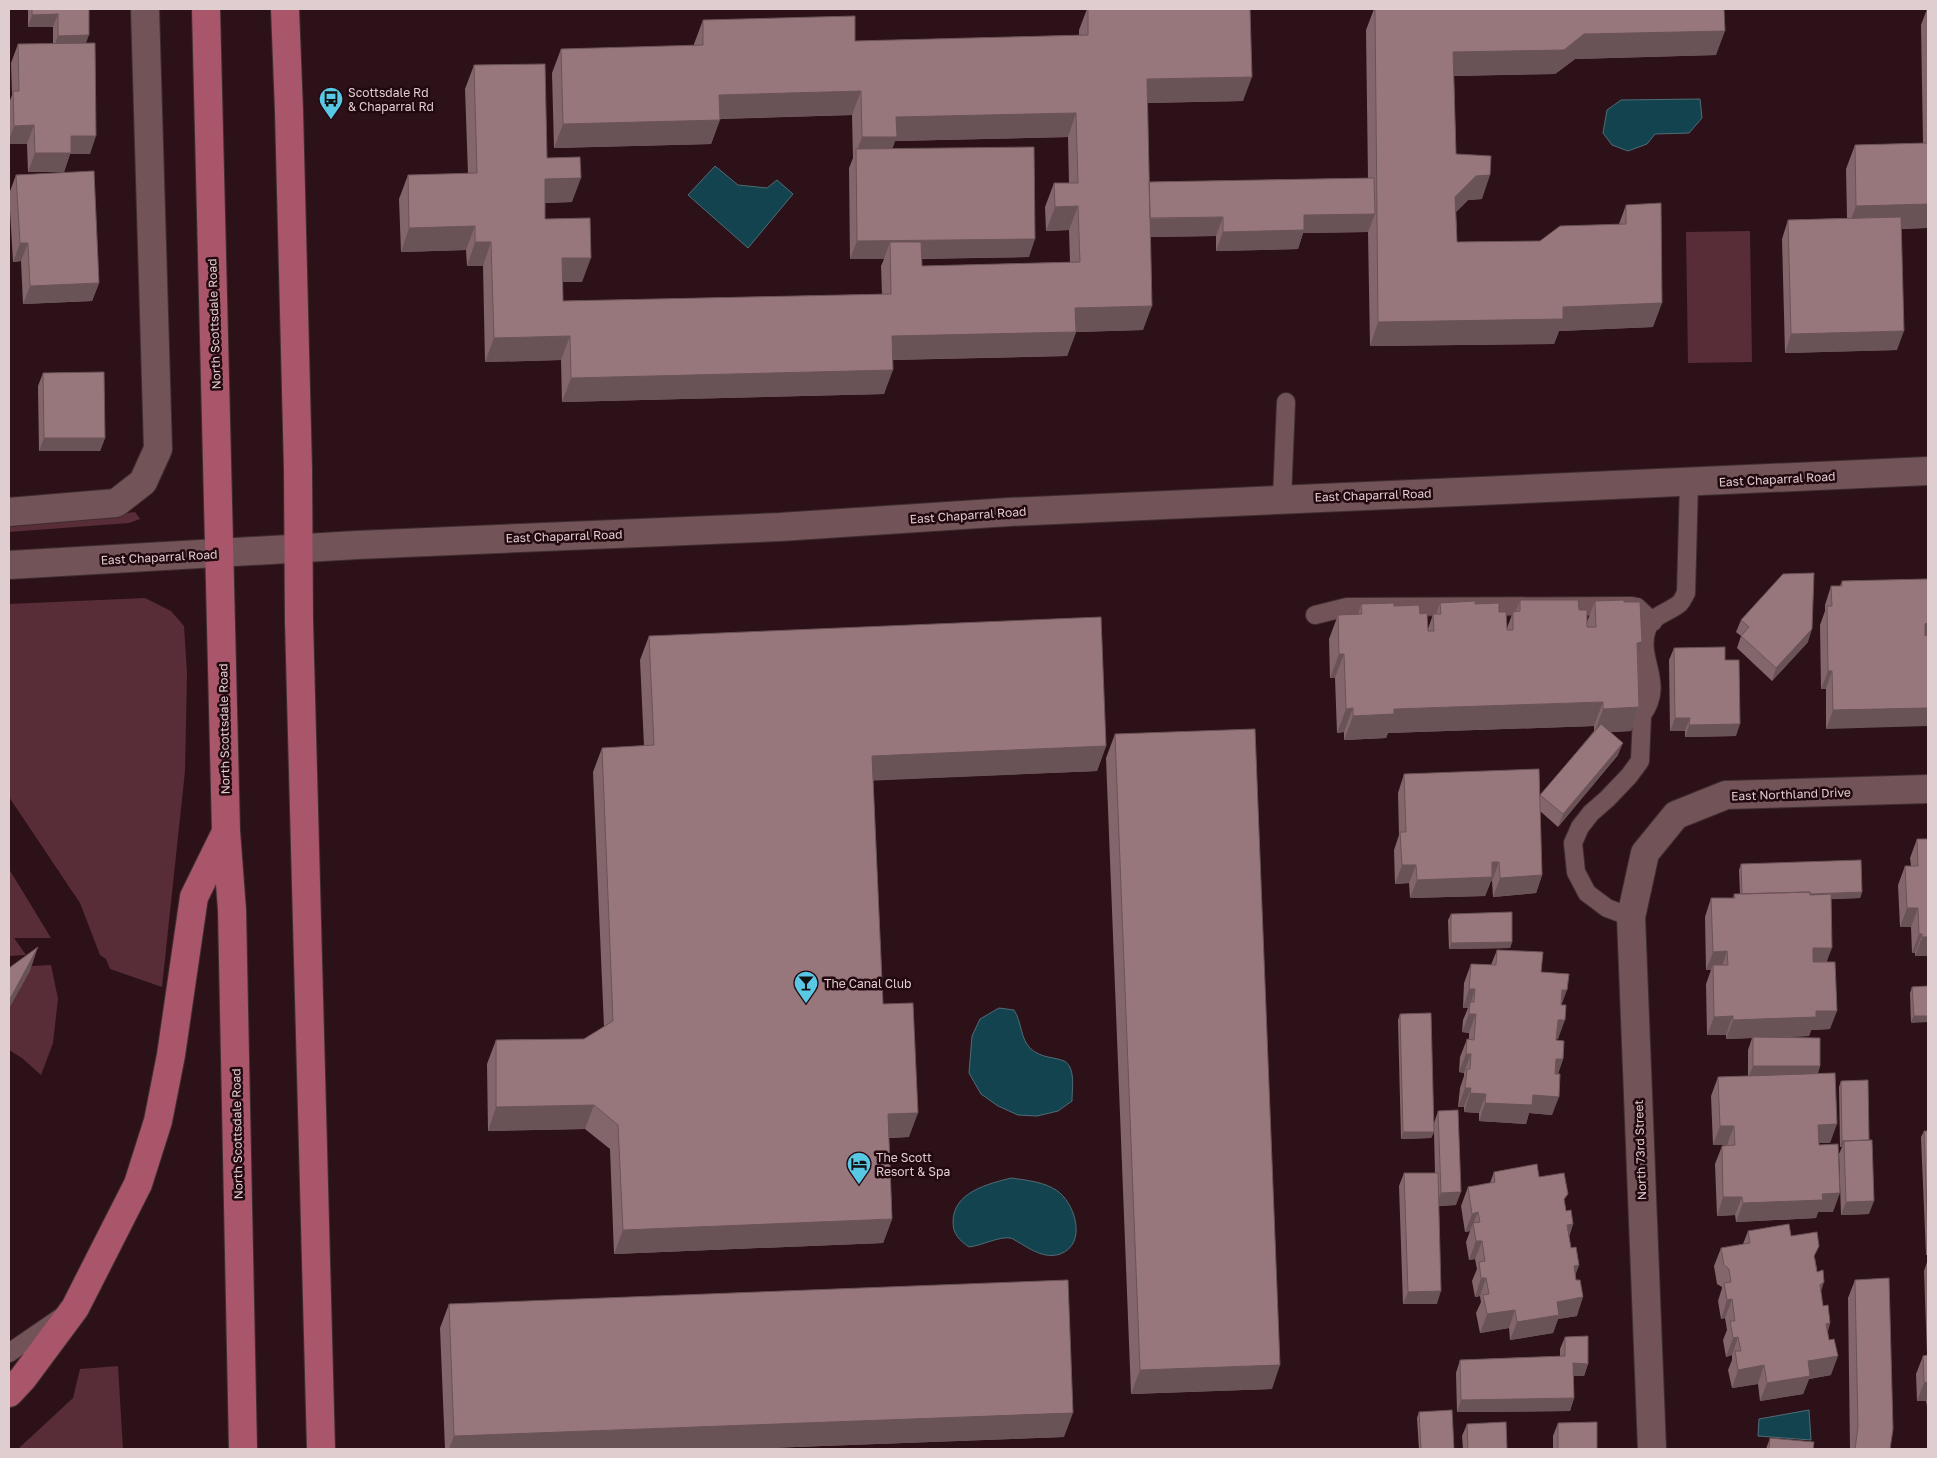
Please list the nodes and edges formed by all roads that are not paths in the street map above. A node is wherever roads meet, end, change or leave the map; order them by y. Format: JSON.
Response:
{"nodes":[{"id":1,"x":146,"y":9,"type":"edge"},
{"id":2,"x":206,"y":9,"type":"edge"},
{"id":3,"x":285,"y":9,"type":"edge"},
{"id":4,"x":1286,"y":402,"type":"dead end"},
{"id":5,"x":1928,"y":471,"type":"edge"},
{"id":6,"x":1690,"y":483,"type":"junction"},
{"id":7,"x":1282,"y":499,"type":"junction"},
{"id":8,"x":9,"y":512,"type":"edge"},
{"id":9,"x":299,"y":548,"type":"junction"},
{"id":10,"x":221,"y":553,"type":"junction"},
{"id":11,"x":9,"y":565,"type":"edge"},
{"id":12,"x":1315,"y":614,"type":"dead end"},
{"id":13,"x":1652,"y":622,"type":"junction"},
{"id":14,"x":1928,"y":789,"type":"edge"},
{"id":15,"x":226,"y":831,"type":"junction"},
{"id":16,"x":1645,"y":853,"type":"joint"},
{"id":17,"x":1631,"y":917,"type":"junction"},
{"id":18,"x":74,"y":1308,"type":"junction"},
{"id":19,"x":9,"y":1353,"type":"edge"},
{"id":20,"x":9,"y":1393,"type":"edge"},
{"id":21,"x":243,"y":1449,"type":"edge"},
{"id":22,"x":321,"y":1449,"type":"edge"},
{"id":23,"x":1652,"y":1449,"type":"edge"}],
"edges":[{"from":1,"to":8,"type":"main road"},
{"from":2,"to":10,"type":"main road","name":"North Scottsdale Road"},
{"from":3,"to":9,"type":"main road"},
{"from":4,"to":7,"type":"lane"},
{"from":5,"to":6,"type":"main road","name":"East Chaparral Road"},
{"from":6,"to":7,"type":"main road","name":"East Chaparral Road"},
{"from":6,"to":13,"type":"lane"},
{"from":7,"to":9,"type":"main road","name":"East Chaparral Road"},
{"from":9,"to":10,"type":"main road","name":"East Chaparral Road"},
{"from":9,"to":22,"type":"main road"},
{"from":10,"to":11,"type":"main road","name":"East Chaparral Road"},
{"from":10,"to":15,"type":"main road","name":"North Scottsdale Road"},
{"from":12,"to":13,"type":"lane"},
{"from":13,"to":17,"type":"lane"},
{"from":14,"to":16,"type":"main road","name":"East Northland Drive"},
{"from":15,"to":18,"type":"main road"},
{"from":15,"to":21,"type":"main road","name":"North Scottsdale Road"},
{"from":16,"to":17,"type":"main road","name":"North 73rd Street"},
{"from":17,"to":23,"type":"main road","name":"North 73rd Street"},
{"from":18,"to":19,"type":"lane"},
{"from":18,"to":20,"type":"main road"}]}
